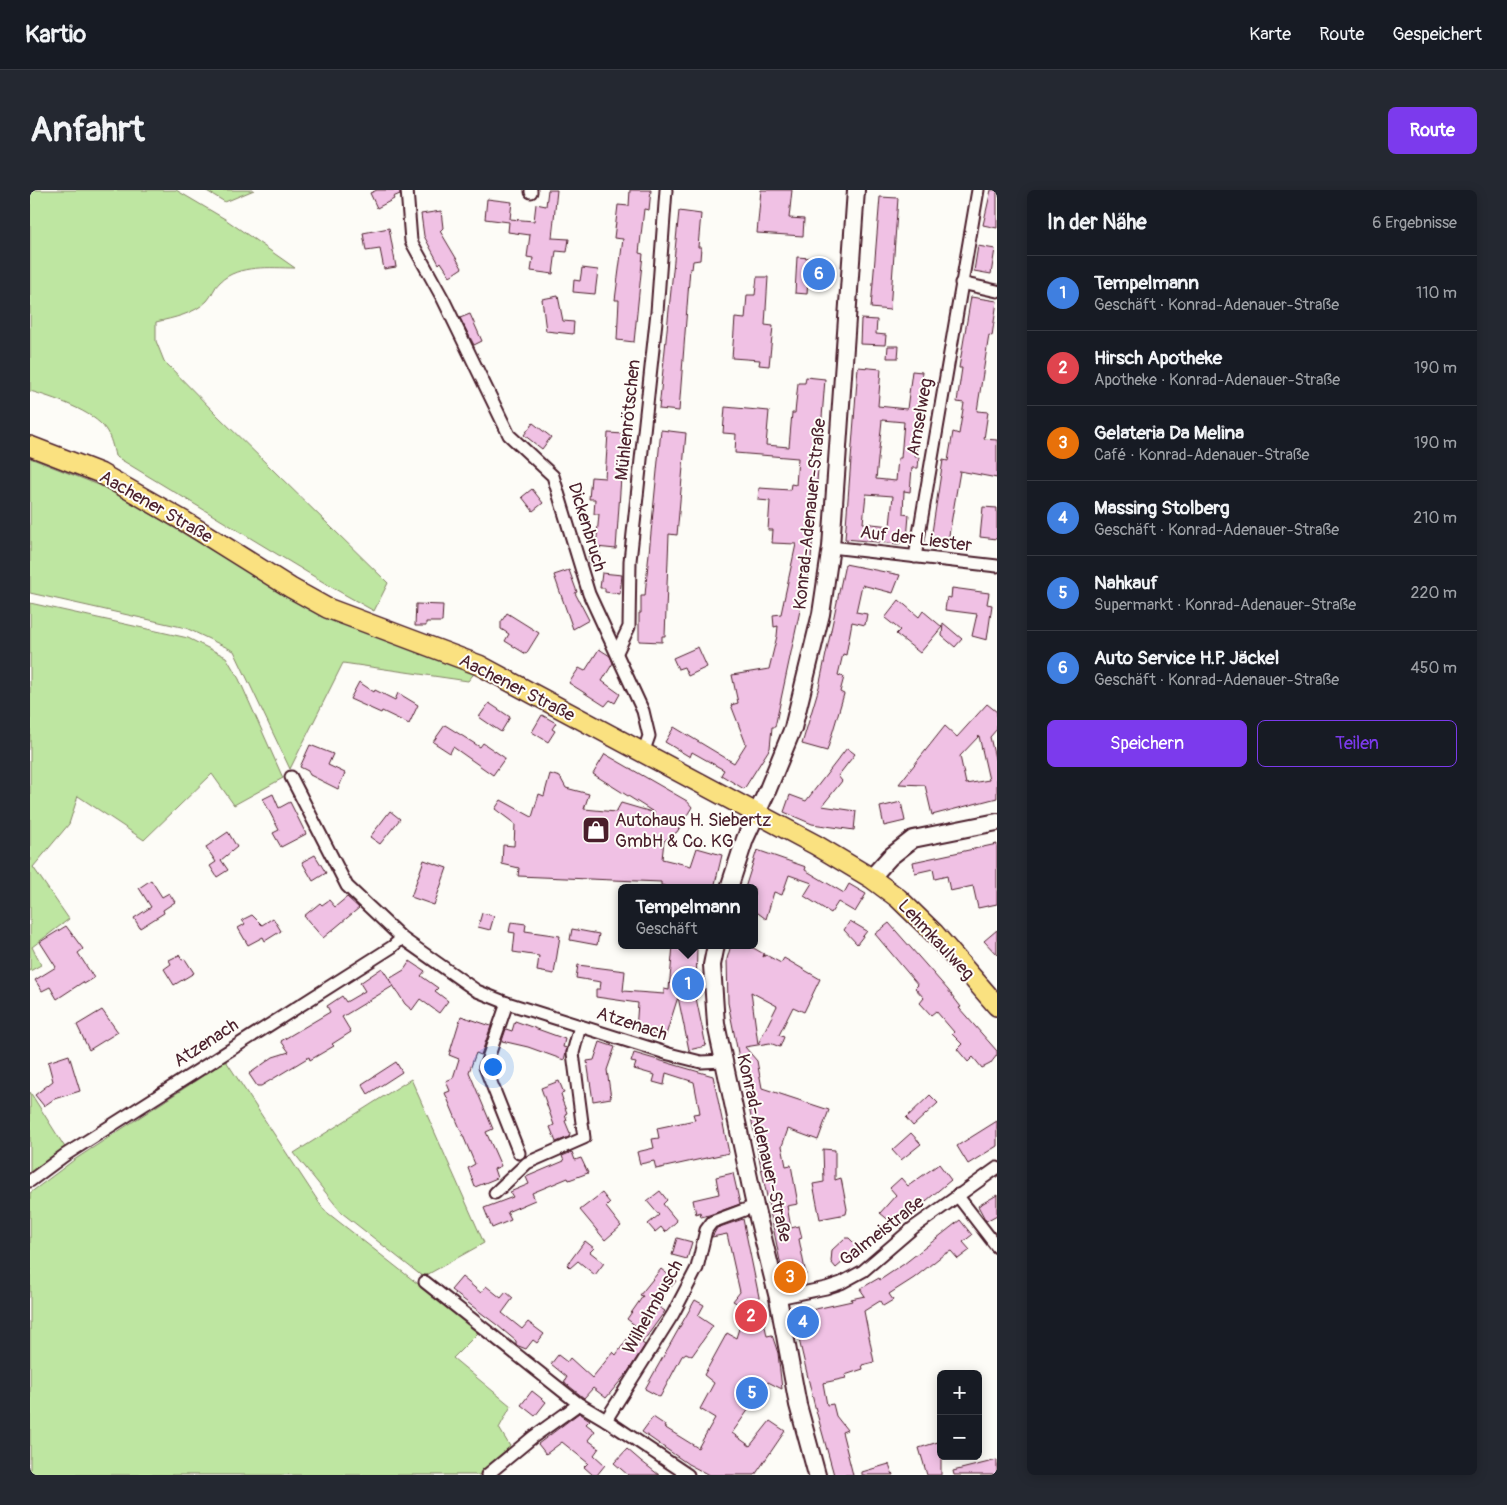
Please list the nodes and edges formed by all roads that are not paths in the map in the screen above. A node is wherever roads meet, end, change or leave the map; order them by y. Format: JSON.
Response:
{"nodes":[{"id":1,"x":407,"y":190,"type":"edge"},
{"id":2,"x":666,"y":190,"type":"edge"},
{"id":3,"x":856,"y":190,"type":"edge"},
{"id":4,"x":978,"y":190,"type":"edge"},
{"id":5,"x":961,"y":283,"type":"junction"},
{"id":6,"x":997,"y":290,"type":"edge"},
{"id":7,"x":30,"y":446,"type":"edge"},
{"id":8,"x":831,"y":547,"type":"junction"},
{"id":9,"x":915,"y":557,"type":"junction"},
{"id":10,"x":997,"y":566,"type":"edge"},
{"id":11,"x":617,"y":652,"type":"junction"},
{"id":12,"x":643,"y":753,"type":"junction"},
{"id":13,"x":291,"y":777,"type":"dead end"},
{"id":14,"x":757,"y":814,"type":"junction"},
{"id":15,"x":997,"y":822,"type":"edge"},
{"id":16,"x":871,"y":878,"type":"junction"},
{"id":17,"x":730,"y":884,"type":"edge"},
{"id":18,"x":402,"y":938,"type":"junction"},
{"id":19,"x":715,"y":949,"type":"edge"},
{"id":20,"x":507,"y":1004,"type":"junction"},
{"id":21,"x":997,"y":1006,"type":"edge"},
{"id":22,"x":580,"y":1026,"type":"junction"},
{"id":23,"x":724,"y":1061,"type":"junction"},
{"id":24,"x":519,"y":1153,"type":"dead end"},
{"id":25,"x":997,"y":1168,"type":"edge"},
{"id":26,"x":30,"y":1181,"type":"edge"},
{"id":27,"x":494,"y":1193,"type":"dead end"},
{"id":28,"x":957,"y":1195,"type":"junction"},
{"id":29,"x":755,"y":1206,"type":"junction"},
{"id":30,"x":997,"y":1246,"type":"edge"},
{"id":31,"x":425,"y":1282,"type":"dead end"},
{"id":32,"x":778,"y":1298,"type":"junction"},
{"id":33,"x":579,"y":1404,"type":"junction"},
{"id":34,"x":606,"y":1420,"type":"junction"},
{"id":35,"x":486,"y":1475,"type":"edge"},
{"id":36,"x":688,"y":1475,"type":"edge"},
{"id":37,"x":818,"y":1475,"type":"edge"}],
"edges":[{"from":1,"to":11,"type":"street","name":"Dickenbruch"},
{"from":2,"to":11,"type":"street","name":"Mühlenrötschen"},
{"from":3,"to":8,"type":"street","name":"Konrad-Adenauer-Straße"},
{"from":4,"to":5,"type":"street","name":"Amselweg"},
{"from":5,"to":6,"type":"street"},
{"from":5,"to":9,"type":"street","name":"Amselweg"},
{"from":7,"to":12,"type":"main road","name":"Aachener Straße"},
{"from":8,"to":9,"type":"street","name":"Auf der Liester"},
{"from":8,"to":14,"type":"street","name":"Konrad-Adenauer-Straße"},
{"from":9,"to":10,"type":"street","name":"Auf der Liester"},
{"from":11,"to":12,"type":"street","name":"Dickenbruch"},
{"from":12,"to":14,"type":"main road","name":"Aachener Straße"},
{"from":13,"to":18,"type":"street","name":"Atzenach"},
{"from":14,"to":16,"type":"main road","name":"Aachener Straße"},
{"from":14,"to":17,"type":"street","name":"Konrad-Adenauer-Straße"},
{"from":15,"to":16,"type":"street"},
{"from":16,"to":21,"type":"main road","name":"Lehmkaulweg"},
{"from":18,"to":20,"type":"street","name":"Atzenach"},
{"from":18,"to":26,"type":"street","name":"Atzenach"},
{"from":19,"to":23,"type":"street","name":"Konrad-Adenauer-Straße"},
{"from":20,"to":22,"type":"street","name":"Atzenach"},
{"from":20,"to":24,"type":"street"},
{"from":22,"to":23,"type":"street","name":"Atzenach"},
{"from":22,"to":27,"type":"street"},
{"from":23,"to":29,"type":"street","name":"Konrad-Adenauer-Straße"},
{"from":25,"to":28,"type":"street","name":"Galmeistraße"},
{"from":28,"to":30,"type":"street"},
{"from":28,"to":32,"type":"street","name":"Galmeistraße"},
{"from":29,"to":32,"type":"street","name":"Konrad-Adenauer-Straße"},
{"from":29,"to":34,"type":"street","name":"Wilhelmbusch"},
{"from":31,"to":33,"type":"street"},
{"from":32,"to":37,"type":"street","name":"Konrad-Adenauer-Straße"},
{"from":33,"to":34,"type":"street"},
{"from":33,"to":35,"type":"street"},
{"from":34,"to":36,"type":"street"}]}
